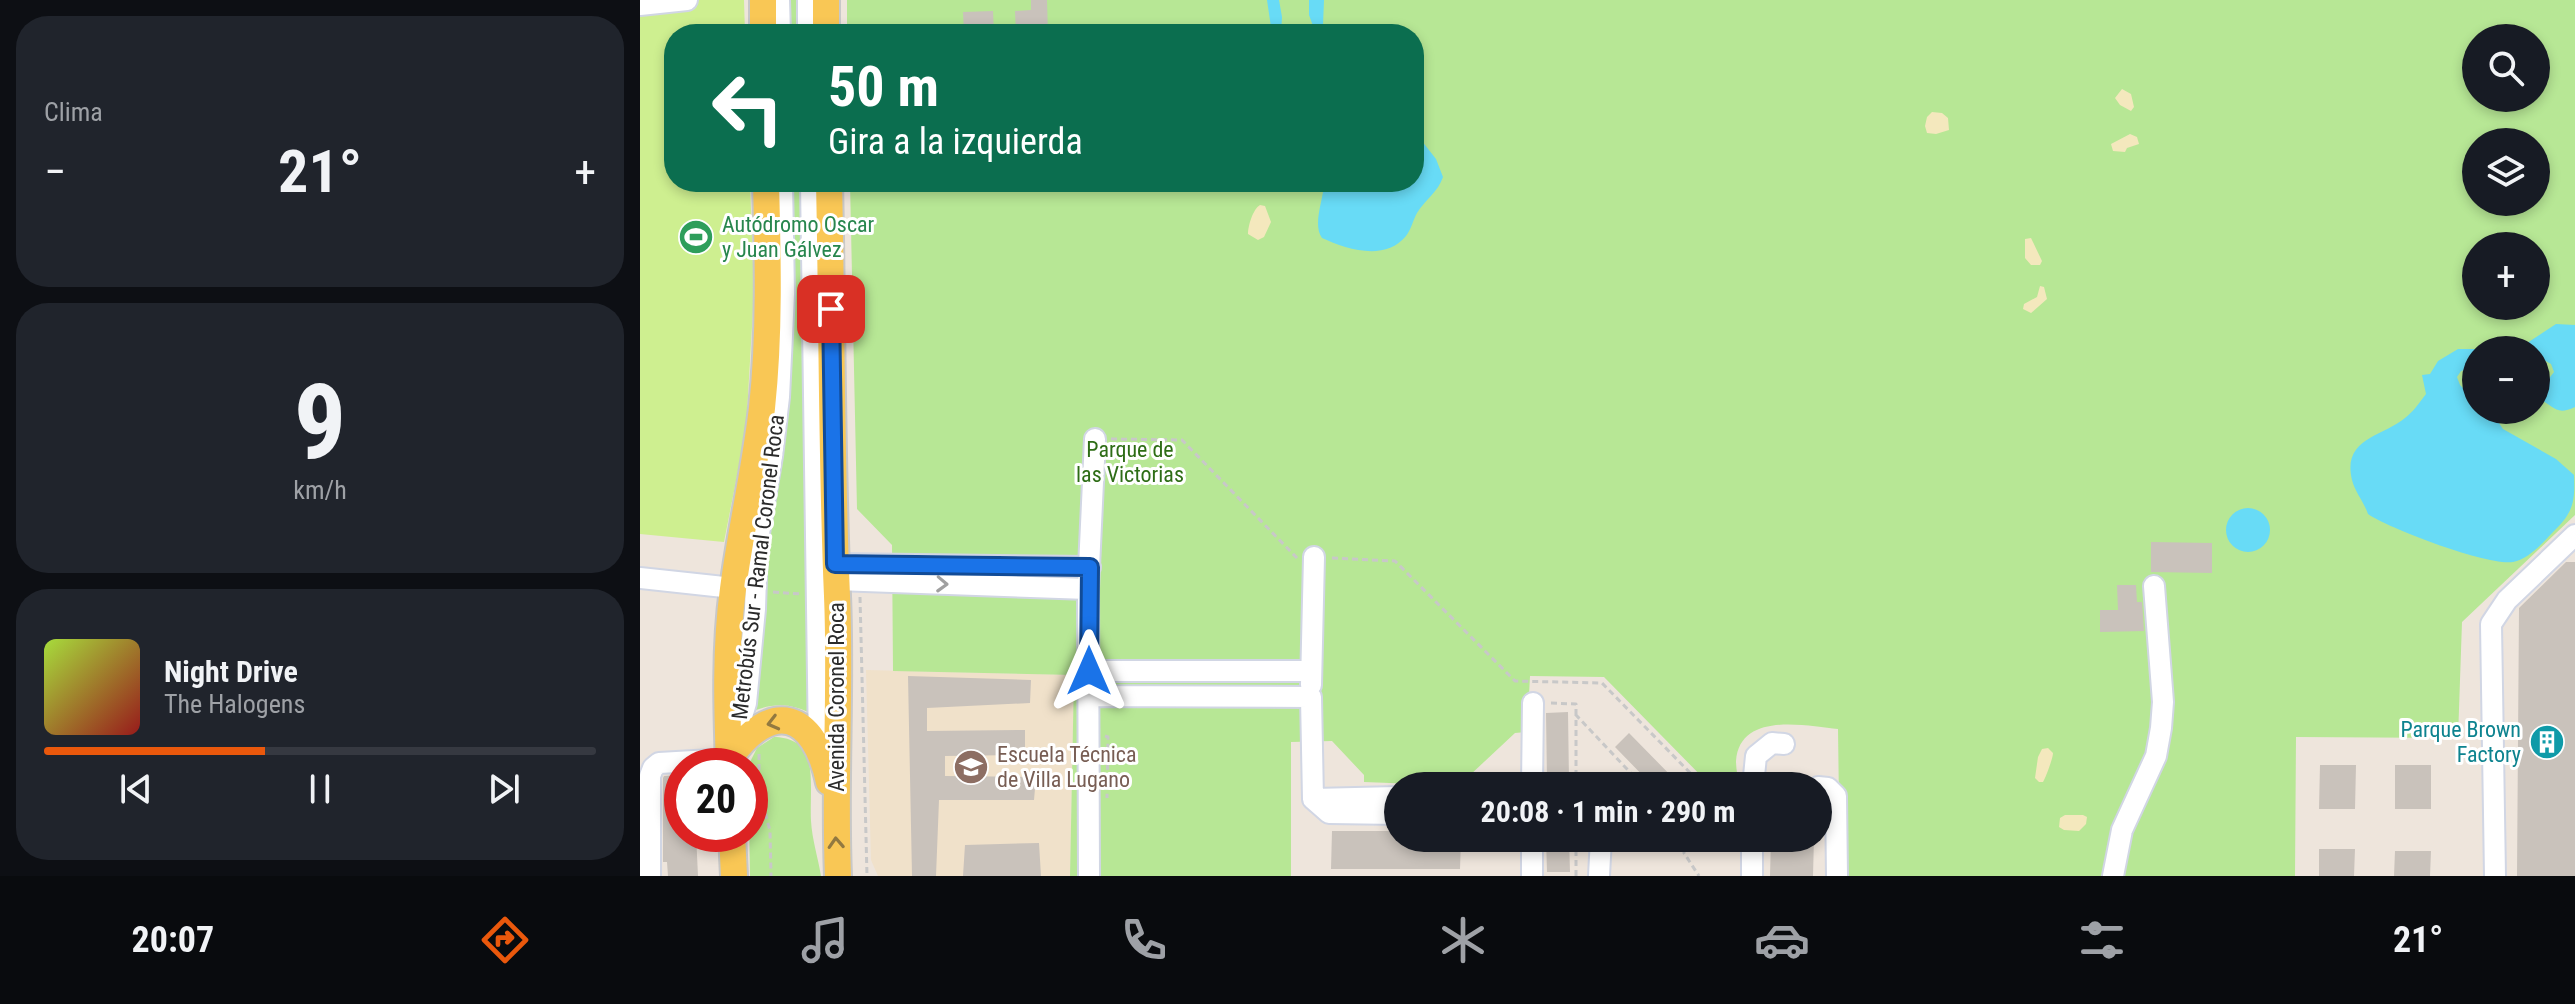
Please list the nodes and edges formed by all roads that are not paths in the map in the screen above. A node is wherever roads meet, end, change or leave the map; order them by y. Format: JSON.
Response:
{"nodes":[{"id":1,"x":687,"y":0,"type":"edge"},
{"id":2,"x":763,"y":0,"type":"edge"},
{"id":3,"x":779,"y":0,"type":"edge"},
{"id":4,"x":808,"y":0,"type":"edge"},
{"id":5,"x":826,"y":0,"type":"edge"},
{"id":6,"x":640,"y":5,"type":"edge"},
{"id":7,"x":763,"y":24,"type":"edge"},
{"id":8,"x":780,"y":24,"type":"edge"},
{"id":9,"x":808,"y":24,"type":"edge"},
{"id":10,"x":826,"y":24,"type":"edge"},
{"id":11,"x":766,"y":192,"type":"edge"},
{"id":12,"x":782,"y":192,"type":"edge"},
{"id":13,"x":811,"y":192,"type":"edge"},
{"id":14,"x":829,"y":192,"type":"edge"},
{"id":15,"x":1095,"y":439,"type":"road end"},
{"id":16,"x":2575,"y":535,"type":"edge"},
{"id":17,"x":757,"y":545,"type":"junction"},
{"id":18,"x":1314,"y":565,"type":"road end"},
{"id":19,"x":1090,"y":567,"type":"junction"},
{"id":20,"x":640,"y":578,"type":"edge"},
{"id":21,"x":829,"y":580,"type":"junction"},
{"id":22,"x":2154,"y":586,"type":"dead end"},
{"id":23,"x":733,"y":588,"type":"junction"},
{"id":24,"x":1088,"y":589,"type":"junction"},
{"id":25,"x":729,"y":634,"type":"junction"},
{"id":26,"x":1089,"y":671,"type":"junction"},
{"id":27,"x":1311,"y":671,"type":"junction"},
{"id":28,"x":1089,"y":696,"type":"junction"},
{"id":29,"x":1311,"y":697,"type":"junction"},
{"id":30,"x":1533,"y":703,"type":"road end"},
{"id":31,"x":1784,"y":744,"type":"dead end"},
{"id":32,"x":728,"y":748,"type":"edge"},
{"id":33,"x":733,"y":748,"type":"edge"},
{"id":34,"x":739,"y":748,"type":"edge"},
{"id":35,"x":819,"y":748,"type":"junction"},
{"id":36,"x":664,"y":763,"type":"edge"},
{"id":37,"x":1532,"y":772,"type":"edge"},
{"id":38,"x":1754,"y":772,"type":"edge"},
{"id":39,"x":1832,"y":792,"type":"edge"},
{"id":40,"x":1384,"y":797,"type":"edge"},
{"id":41,"x":1313,"y":799,"type":"junction"},
{"id":42,"x":835,"y":810,"type":"junction"},
{"id":43,"x":1384,"y":814,"type":"edge"},
{"id":44,"x":732,"y":852,"type":"edge"},
{"id":45,"x":1532,"y":852,"type":"edge"},
{"id":46,"x":1600,"y":852,"type":"edge"},
{"id":47,"x":1752,"y":852,"type":"edge"},
{"id":48,"x":732,"y":875,"type":"edge"},
{"id":49,"x":650,"y":876,"type":"edge"},
{"id":50,"x":838,"y":876,"type":"edge"},
{"id":51,"x":1089,"y":876,"type":"edge"},
{"id":52,"x":1532,"y":876,"type":"edge"},
{"id":53,"x":1599,"y":876,"type":"edge"},
{"id":54,"x":1752,"y":876,"type":"edge"},
{"id":55,"x":1837,"y":876,"type":"edge"},
{"id":56,"x":2113,"y":876,"type":"edge"},
{"id":57,"x":2495,"y":876,"type":"edge"}],
"edges":[{"from":1,"to":6,"type":"lane"},
{"from":2,"to":7,"type":"main road"},
{"from":3,"to":8,"type":"lane"},
{"from":4,"to":9,"type":"lane"},
{"from":5,"to":10,"type":"main road"},
{"from":11,"to":23,"type":"main road"},
{"from":12,"to":17,"type":"lane","name":"Metrobús Sur - Ramal Coronel Roca"},
{"from":13,"to":21,"type":"lane","name":"Metrobús Sur - Ramal Coronel Roca"},
{"from":14,"to":21,"type":"main road","name":"Avenida Coronel Roca"},
{"from":15,"to":19,"type":"lane"},
{"from":16,"to":57,"type":"lane"},
{"from":17,"to":25,"type":"lane"},
{"from":17,"to":33,"type":"lane","name":"Metrobús Sur - Ramal Coronel Roca"},
{"from":18,"to":27,"type":"lane"},
{"from":19,"to":21,"type":"lane"},
{"from":19,"to":24,"type":"lane"},
{"from":20,"to":23,"type":"lane"},
{"from":21,"to":24,"type":"lane","one_way":true},
{"from":21,"to":35,"type":"lane","name":"Metrobús Sur - Ramal Coronel Roca"},
{"from":21,"to":42,"type":"main road","name":"Avenida Coronel Roca"},
{"from":22,"to":56,"type":"lane"},
{"from":23,"to":25,"type":"main road"},
{"from":24,"to":26,"type":"lane"},
{"from":25,"to":32,"type":"main road"},
{"from":26,"to":27,"type":"lane"},
{"from":26,"to":28,"type":"lane"},
{"from":27,"to":29,"type":"lane"},
{"from":28,"to":29,"type":"lane"},
{"from":28,"to":51,"type":"lane"},
{"from":29,"to":41,"type":"lane"},
{"from":30,"to":37,"type":"lane"},
{"from":31,"to":38,"type":"lane"},
{"from":35,"to":34,"type":"main road","one_way":true},
{"from":35,"to":42,"type":"main road"},
{"from":36,"to":49,"type":"lane"},
{"from":39,"to":55,"type":"lane"},
{"from":40,"to":41,"type":"lane"},
{"from":41,"to":43,"type":"lane"},
{"from":50,"to":42,"type":"main road","name":"Avenida Coronel Roca","one_way":true},
{"from":44,"to":48,"type":"main road"},
{"from":45,"to":52,"type":"lane"},
{"from":46,"to":53,"type":"lane"},
{"from":47,"to":54,"type":"lane"}]}
